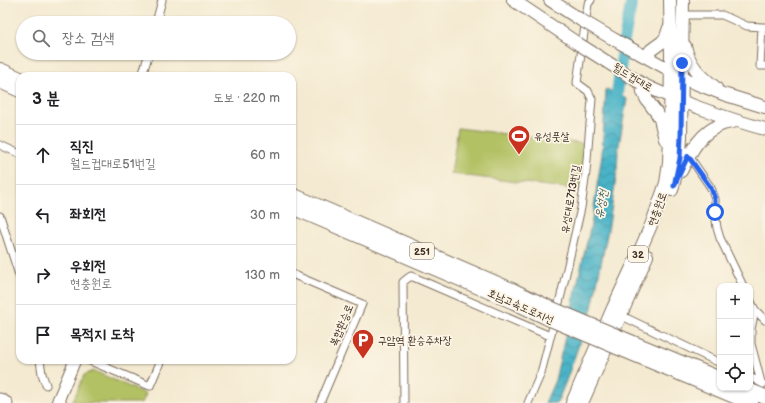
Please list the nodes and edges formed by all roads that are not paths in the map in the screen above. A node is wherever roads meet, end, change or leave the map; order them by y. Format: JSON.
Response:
{"nodes":[{"id":1,"x":162,"y":0,"type":"edge"},
{"id":2,"x":513,"y":0,"type":"edge"},
{"id":3,"x":550,"y":0,"type":"edge"},
{"id":4,"x":591,"y":0,"type":"edge"},
{"id":5,"x":670,"y":0,"type":"edge"},
{"id":6,"x":683,"y":0,"type":"edge"},
{"id":7,"x":683,"y":15,"type":"junction"},
{"id":8,"x":158,"y":16,"type":"edge"},
{"id":9,"x":670,"y":25,"type":"junction"},
{"id":10,"x":763,"y":27,"type":"edge"},
{"id":11,"x":683,"y":31,"type":"junction"},
{"id":12,"x":646,"y":57,"type":"junction"},
{"id":13,"x":146,"y":60,"type":"edge"},
{"id":14,"x":765,"y":66,"type":"edge"},
{"id":15,"x":0,"y":70,"type":"edge"},
{"id":16,"x":670,"y":70,"type":"junction"},
{"id":17,"x":143,"y":72,"type":"edge"},
{"id":18,"x":16,"y":77,"type":"edge"},
{"id":19,"x":682,"y":77,"type":"junction"},
{"id":20,"x":0,"y":82,"type":"edge"},
{"id":21,"x":642,"y":84,"type":"junction"},
{"id":22,"x":16,"y":88,"type":"edge"},
{"id":23,"x":723,"y":94,"type":"junction"},
{"id":24,"x":670,"y":97,"type":"junction"},
{"id":25,"x":682,"y":102,"type":"junction"},
{"id":26,"x":765,"y":107,"type":"edge"},
{"id":27,"x":736,"y":121,"type":"junction"},
{"id":28,"x":765,"y":129,"type":"edge"},
{"id":29,"x":0,"y":145,"type":"edge"},
{"id":30,"x":16,"y":152,"type":"edge"},
{"id":31,"x":688,"y":156,"type":"junction"},
{"id":32,"x":670,"y":163,"type":"junction"},
{"id":33,"x":674,"y":186,"type":"junction"},
{"id":34,"x":296,"y":197,"type":"edge"},
{"id":35,"x":296,"y":209,"type":"edge"},
{"id":36,"x":0,"y":216,"type":"edge"},
{"id":37,"x":16,"y":266,"type":"edge"},
{"id":38,"x":296,"y":276,"type":"edge"},
{"id":39,"x":742,"y":283,"type":"edge"},
{"id":40,"x":753,"y":306,"type":"edge"},
{"id":41,"x":755,"y":310,"type":"junction"},
{"id":42,"x":550,"y":313,"type":"junction"},
{"id":43,"x":620,"y":315,"type":"junction"},
{"id":44,"x":765,"y":320,"type":"edge"},
{"id":45,"x":550,"y":336,"type":"junction"},
{"id":46,"x":619,"y":342,"type":"junction"},
{"id":47,"x":717,"y":362,"type":"edge"},
{"id":48,"x":41,"y":364,"type":"edge"},
{"id":49,"x":73,"y":364,"type":"edge"},
{"id":50,"x":98,"y":364,"type":"edge"},
{"id":51,"x":159,"y":364,"type":"edge"},
{"id":52,"x":717,"y":378,"type":"edge"},
{"id":53,"x":753,"y":378,"type":"edge"},
{"id":54,"x":763,"y":383,"type":"edge"},
{"id":55,"x":46,"y":385,"type":"dead end"},
{"id":56,"x":750,"y":391,"type":"edge"},
{"id":57,"x":765,"y":397,"type":"edge"},
{"id":58,"x":0,"y":399,"type":"edge"},
{"id":59,"x":59,"y":402,"type":"edge"},
{"id":60,"x":7,"y":403,"type":"edge"},
{"id":61,"x":320,"y":403,"type":"edge"},
{"id":62,"x":404,"y":403,"type":"edge"},
{"id":63,"x":528,"y":403,"type":"edge"},
{"id":64,"x":572,"y":403,"type":"edge"},
{"id":65,"x":582,"y":403,"type":"edge"},
{"id":66,"x":751,"y":403,"type":"edge"}],
"edges":[{"from":1,"to":8,"type":"street"},
{"from":2,"to":21,"type":"main road","name":"월드컵대로","bridge":true},
{"from":3,"to":12,"type":"main road","name":"월드컵대로","bridge":true},
{"from":4,"to":45,"type":"street","name":"유성대로713번길"},
{"from":5,"to":9,"type":"main road","name":"현충원로","number":"32"},
{"from":6,"to":7,"type":"main road","name":"현충원로","number":"32"},
{"from":7,"to":10,"type":"street"},
{"from":7,"to":11,"type":"main road","name":"현충원로","number":"32"},
{"from":9,"to":12,"type":"main road"},
{"from":9,"to":16,"type":"main road","name":"현충원로","number":"32"},
{"from":10,"to":14,"type":"street"},
{"from":11,"to":19,"type":"main road","name":"현충원로","number":"32"},
{"from":11,"to":23,"type":"main road"},
{"from":12,"to":16,"type":"main road","name":"월드컵대로"},
{"from":13,"to":17,"type":"street"},
{"from":15,"to":18,"type":"highway"},
{"from":16,"to":19,"type":"main road","name":"월드컵대로"},
{"from":16,"to":24,"type":"main road","name":"현충원로","number":"32"},
{"from":19,"to":23,"type":"main road","name":"월드컵대로"},
{"from":19,"to":25,"type":"main road","name":"현충원로","number":"32"},
{"from":20,"to":22,"type":"highway"},
{"from":21,"to":24,"type":"main road","name":"월드컵대로"},
{"from":21,"to":32,"type":"main road"},
{"from":23,"to":26,"type":"main road","name":"월드컵대로"},
{"from":24,"to":25,"type":"main road","name":"월드컵대로"},
{"from":24,"to":32,"type":"main road","name":"현충원로","number":"32"},
{"from":25,"to":27,"type":"main road","name":"월드컵대로"},
{"from":25,"to":33,"type":"main road","name":"현충원로","number":"32"},
{"from":27,"to":28,"type":"main road","name":"월드컵대로"},
{"from":27,"to":31,"type":"main road"},
{"from":29,"to":30,"type":"street"},
{"from":31,"to":33,"type":"main road"},
{"from":31,"to":39,"type":"street"},
{"from":32,"to":64,"type":"main road","name":"현충원로","number":"32"},
{"from":33,"to":43,"type":"main road","name":"현충원로","number":"32"},
{"from":34,"to":42,"type":"highway","name":"호남고속도로지선","number":"251"},
{"from":35,"to":42,"type":"highway","name":"호남고속도로지선","number":"251"},
{"from":36,"to":37,"type":"street"},
{"from":38,"to":61,"type":"street","name":"복합환승로"},
{"from":40,"to":41,"type":"street"},
{"from":41,"to":44,"type":"street"},
{"from":41,"to":54,"type":"street"},
{"from":42,"to":46,"type":"highway","name":"호남고속도로지선","number":"251","bridge":true},
{"from":43,"to":47,"type":"street"},
{"from":43,"to":65,"type":"main road","name":"현충원로","number":"32"},
{"from":45,"to":62,"type":"street"},
{"from":45,"to":63,"type":"street","name":"유성대로713번길"},
{"from":46,"to":52,"type":"highway","name":"호남고속도로지선","number":"251"},
{"from":46,"to":66,"type":"highway","name":"호남고속도로지선","number":"251"},
{"from":48,"to":55,"type":"street"},
{"from":49,"to":59,"type":"street"},
{"from":50,"to":51,"type":"street"},
{"from":53,"to":54,"type":"street"},
{"from":56,"to":57,"type":"highway"},
{"from":58,"to":60,"type":"street"}]}
